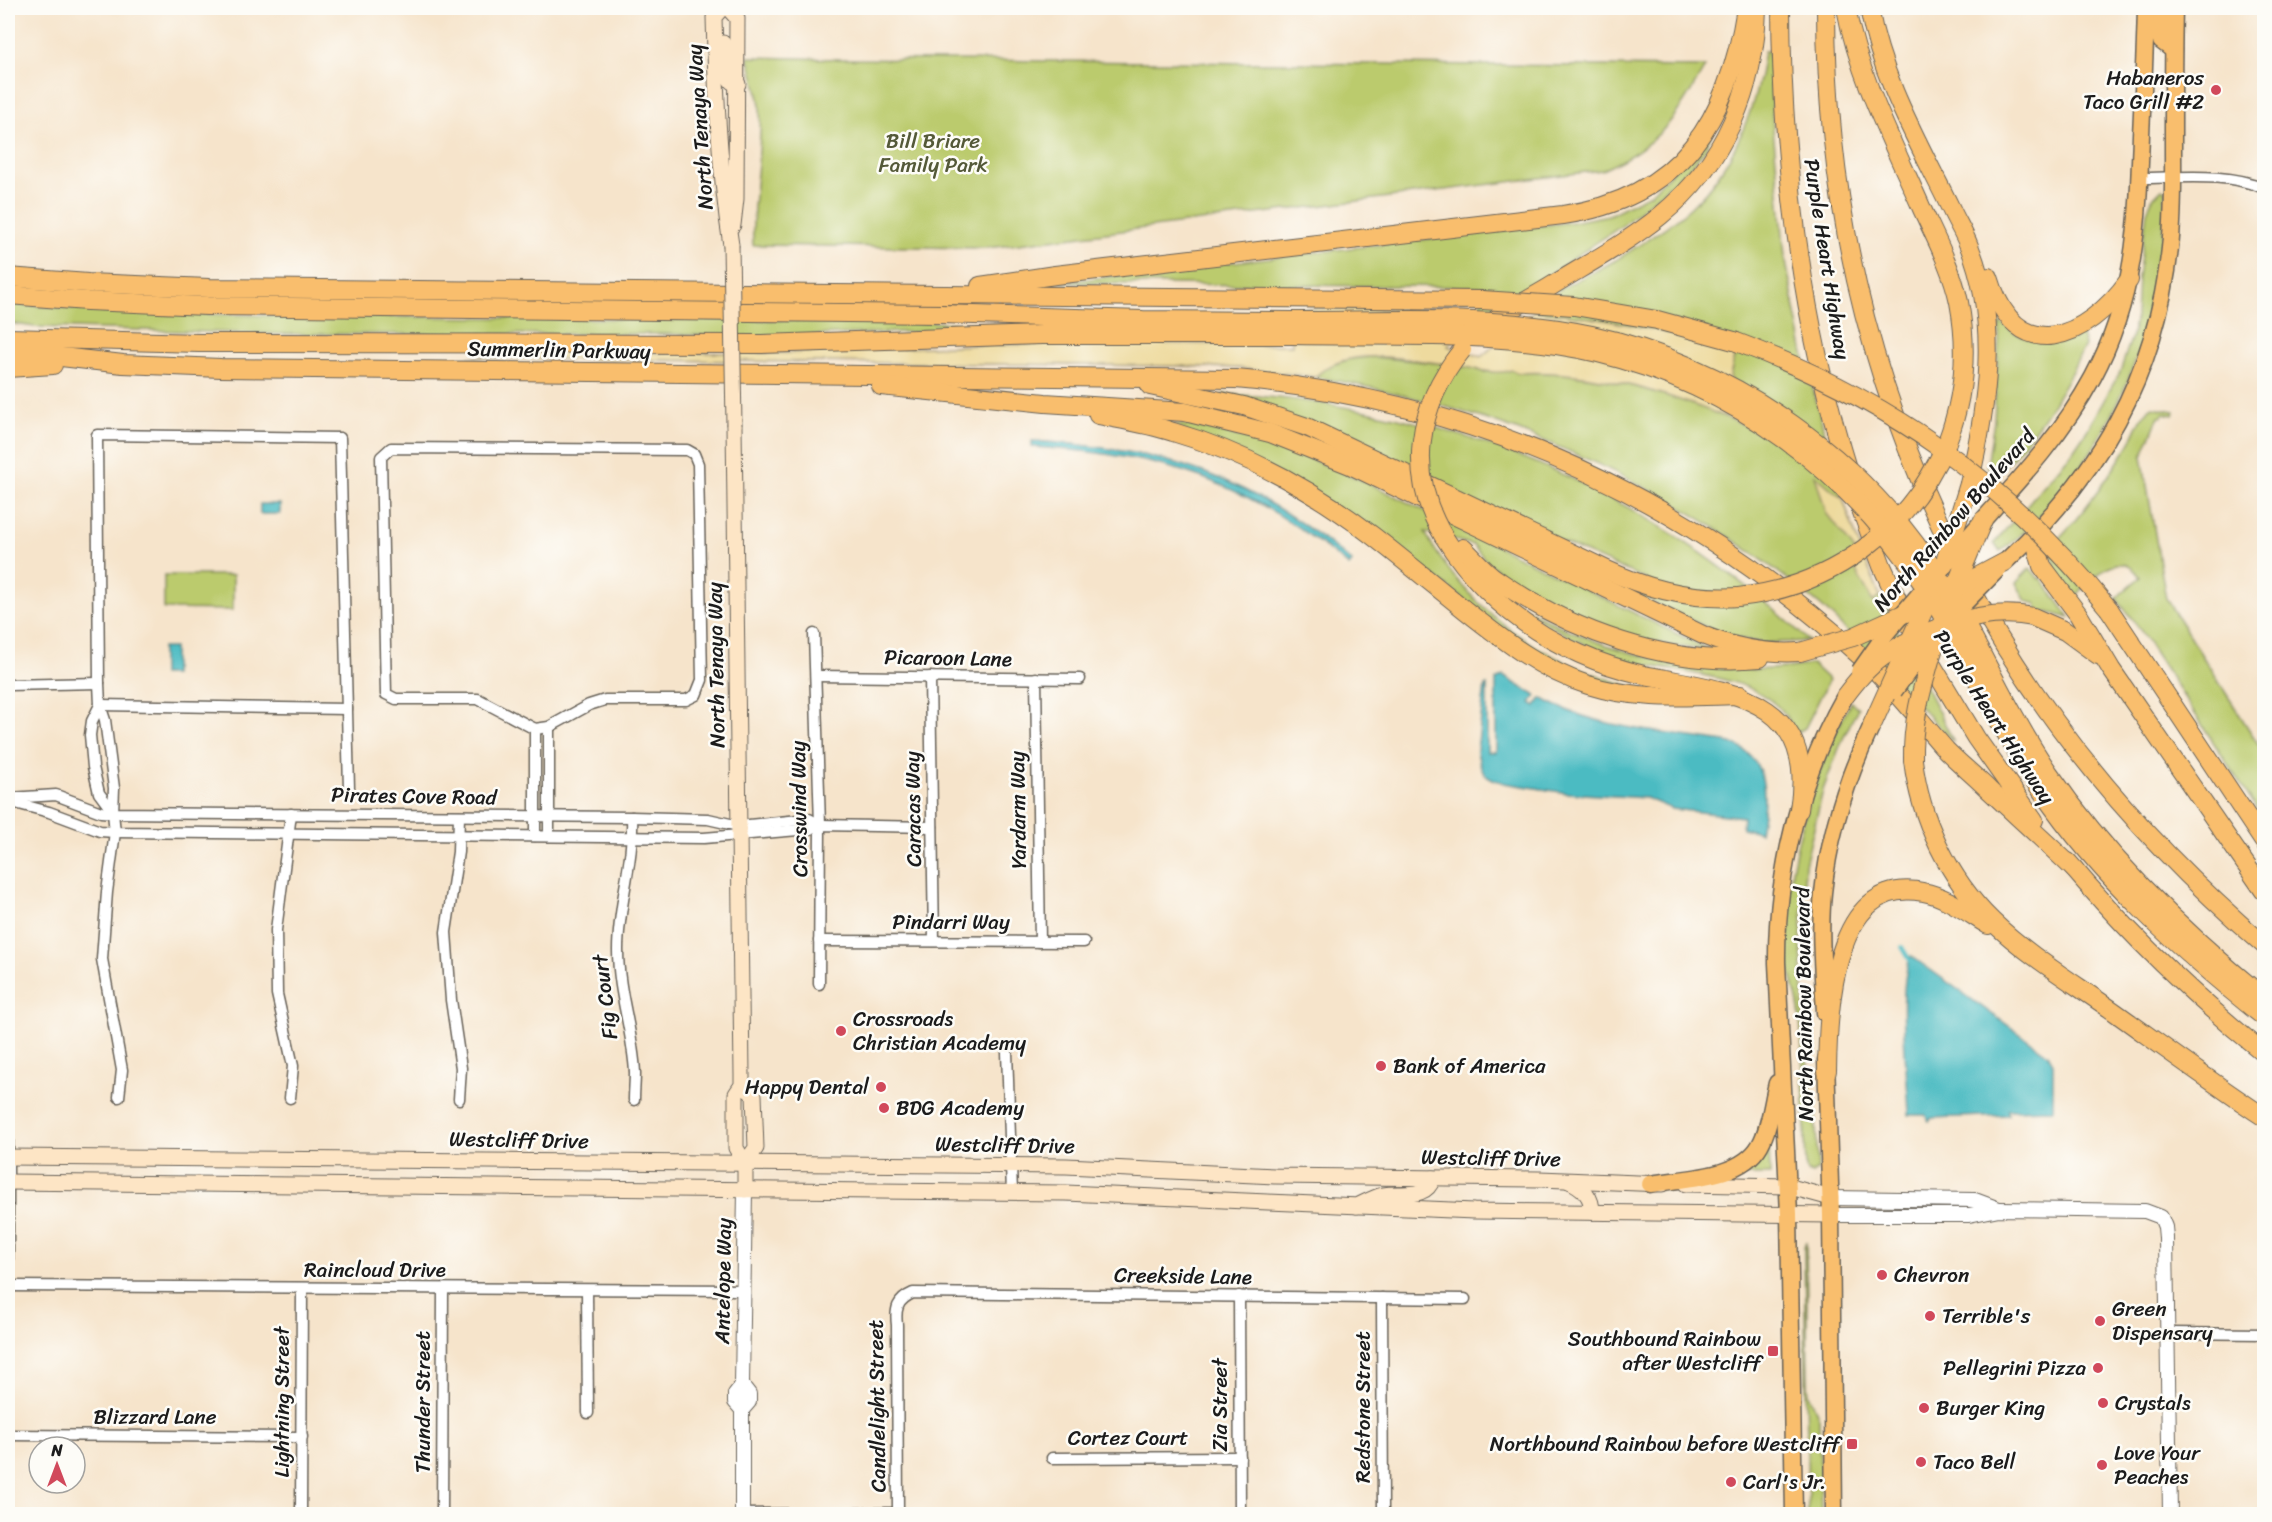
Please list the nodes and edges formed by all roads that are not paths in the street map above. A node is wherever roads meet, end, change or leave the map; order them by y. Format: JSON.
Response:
{"nodes":[{"id":1,"x":728,"y":8,"type":"edge"},
{"id":2,"x":1746,"y":8,"type":"edge"},
{"id":3,"x":1757,"y":8,"type":"edge"},
{"id":4,"x":1781,"y":8,"type":"edge"},
{"id":5,"x":1826,"y":8,"type":"edge"},
{"id":6,"x":1846,"y":8,"type":"edge"},
{"id":7,"x":1869,"y":8,"type":"edge"},
{"id":8,"x":2146,"y":8,"type":"edge"},
{"id":9,"x":2159,"y":8,"type":"edge"},
{"id":10,"x":2174,"y":8,"type":"edge"},
{"id":11,"x":718,"y":12,"type":"edge"},
{"id":12,"x":2173,"y":50,"type":"junction"},
{"id":13,"x":738,"y":84,"type":"junction"},
{"id":14,"x":716,"y":85,"type":"junction"},
{"id":15,"x":736,"y":172,"type":"junction"},
{"id":16,"x":2140,"y":178,"type":"junction"},
{"id":17,"x":2173,"y":178,"type":"junction"},
{"id":18,"x":2265,"y":188,"type":"edge"},
{"id":19,"x":1944,"y":195,"type":"junction"},
{"id":20,"x":730,"y":199,"type":"junction"},
{"id":21,"x":8,"y":265,"type":"edge"},
{"id":22,"x":8,"y":277,"type":"edge"},
{"id":23,"x":2129,"y":280,"type":"junction"},
{"id":24,"x":102,"y":284,"type":"junction"},
{"id":25,"x":925,"y":294,"type":"junction"},
{"id":26,"x":8,"y":295,"type":"edge"},
{"id":27,"x":1292,"y":328,"type":"junction"},
{"id":28,"x":8,"y":338,"type":"edge"},
{"id":29,"x":8,"y":351,"type":"edge"},
{"id":30,"x":103,"y":362,"type":"junction"},
{"id":31,"x":8,"y":368,"type":"edge"},
{"id":32,"x":773,"y":374,"type":"junction"},
{"id":33,"x":1111,"y":378,"type":"junction"},
{"id":34,"x":1045,"y":403,"type":"junction"},
{"id":35,"x":1983,"y":520,"type":"junction"},
{"id":36,"x":2041,"y":528,"type":"junction"},
{"id":37,"x":1444,"y":537,"type":"junction"},
{"id":38,"x":2005,"y":562,"type":"junction"},
{"id":39,"x":1944,"y":565,"type":"junction"},
{"id":40,"x":1954,"y":590,"type":"junction"},
{"id":41,"x":1927,"y":603,"type":"junction"},
{"id":42,"x":1901,"y":616,"type":"junction"},
{"id":43,"x":1940,"y":628,"type":"junction"},
{"id":44,"x":814,"y":634,"type":"dead end"},
{"id":45,"x":1908,"y":643,"type":"junction"},
{"id":46,"x":1800,"y":652,"type":"junction"},
{"id":47,"x":2112,"y":669,"type":"junction"},
{"id":48,"x":816,"y":676,"type":"junction"},
{"id":49,"x":930,"y":677,"type":"junction"},
{"id":50,"x":1036,"y":678,"type":"junction"},
{"id":51,"x":1080,"y":679,"type":"dead end"},
{"id":52,"x":99,"y":683,"type":"junction"},
{"id":53,"x":8,"y":685,"type":"edge"},
{"id":54,"x":1741,"y":695,"type":"junction"},
{"id":55,"x":1845,"y":696,"type":"junction"},
{"id":56,"x":100,"y":705,"type":"junction"},
{"id":57,"x":347,"y":709,"type":"junction"},
{"id":58,"x":1872,"y":725,"type":"junction"},
{"id":59,"x":549,"y":728,"type":"junction"},
{"id":60,"x":535,"y":729,"type":"junction"},
{"id":61,"x":349,"y":789,"type":"dead end"},
{"id":62,"x":8,"y":800,"type":"edge"},
{"id":63,"x":1799,"y":810,"type":"junction"},
{"id":64,"x":113,"y":813,"type":"junction"},
{"id":65,"x":291,"y":814,"type":"junction"},
{"id":66,"x":459,"y":816,"type":"junction"},
{"id":67,"x":534,"y":817,"type":"junction"},
{"id":68,"x":549,"y":817,"type":"junction"},
{"id":69,"x":632,"y":817,"type":"junction"},
{"id":70,"x":820,"y":825,"type":"junction"},
{"id":71,"x":932,"y":827,"type":"junction"},
{"id":72,"x":739,"y":830,"type":"junction"},
{"id":73,"x":115,"y":832,"type":"junction"},
{"id":74,"x":289,"y":834,"type":"junction"},
{"id":75,"x":459,"y":835,"type":"junction"},
{"id":76,"x":534,"y":836,"type":"junction"},
{"id":77,"x":549,"y":836,"type":"junction"},
{"id":78,"x":633,"y":837,"type":"junction"},
{"id":79,"x":2265,"y":842,"type":"edge"},
{"id":80,"x":2075,"y":870,"type":"junction"},
{"id":81,"x":2265,"y":891,"type":"edge"},
{"id":82,"x":819,"y":941,"type":"junction"},
{"id":83,"x":934,"y":941,"type":"junction"},
{"id":84,"x":1040,"y":942,"type":"junction"},
{"id":85,"x":1084,"y":942,"type":"dead end"},
{"id":86,"x":2020,"y":945,"type":"junction"},
{"id":87,"x":2265,"y":945,"type":"edge"},
{"id":88,"x":819,"y":984,"type":"dead end"},
{"id":89,"x":2265,"y":998,"type":"edge"},
{"id":90,"x":2265,"y":1017,"type":"edge"},
{"id":91,"x":1007,"y":1052,"type":"dead end"},
{"id":92,"x":2265,"y":1053,"type":"edge"},
{"id":93,"x":1781,"y":1064,"type":"junction"},
{"id":94,"x":1827,"y":1071,"type":"junction"},
{"id":95,"x":119,"y":1097,"type":"dead end"},
{"id":96,"x":290,"y":1098,"type":"dead end"},
{"id":97,"x":459,"y":1099,"type":"dead end"},
{"id":98,"x":634,"y":1100,"type":"dead end"},
{"id":99,"x":2265,"y":1118,"type":"edge"},
{"id":100,"x":8,"y":1131,"type":"edge"},
{"id":101,"x":1012,"y":1166,"type":"junction"},
{"id":102,"x":8,"y":1170,"type":"edge"},
{"id":103,"x":1275,"y":1176,"type":"junction"},
{"id":104,"x":745,"y":1177,"type":"junction"},
{"id":105,"x":1432,"y":1178,"type":"junction"},
{"id":106,"x":1564,"y":1180,"type":"junction"},
{"id":107,"x":1650,"y":1184,"type":"junction"},
{"id":108,"x":1012,"y":1193,"type":"junction"},
{"id":109,"x":1788,"y":1200,"type":"junction"},
{"id":110,"x":1274,"y":1203,"type":"junction"},
{"id":111,"x":1831,"y":1206,"type":"junction"},
{"id":112,"x":1354,"y":1207,"type":"junction"},
{"id":113,"x":1592,"y":1212,"type":"junction"},
{"id":114,"x":8,"y":1271,"type":"edge"},
{"id":115,"x":8,"y":1286,"type":"edge"},
{"id":116,"x":302,"y":1289,"type":"junction"},
{"id":117,"x":443,"y":1289,"type":"junction"},
{"id":118,"x":587,"y":1290,"type":"junction"},
{"id":119,"x":743,"y":1290,"type":"junction"},
{"id":120,"x":1239,"y":1296,"type":"junction"},
{"id":121,"x":902,"y":1298,"type":"joint"},
{"id":122,"x":1382,"y":1298,"type":"junction"},
{"id":123,"x":1465,"y":1299,"type":"dead end"},
{"id":124,"x":2168,"y":1333,"type":"junction"},
{"id":125,"x":2265,"y":1334,"type":"edge"},
{"id":126,"x":588,"y":1413,"type":"dead end"},
{"id":127,"x":8,"y":1436,"type":"edge"},
{"id":128,"x":302,"y":1437,"type":"junction"},
{"id":129,"x":1240,"y":1457,"type":"junction"},
{"id":130,"x":1052,"y":1458,"type":"dead end"},
{"id":131,"x":742,"y":1514,"type":"edge"},
{"id":132,"x":898,"y":1514,"type":"edge"},
{"id":133,"x":302,"y":1515,"type":"edge"},
{"id":134,"x":442,"y":1515,"type":"edge"},
{"id":135,"x":1240,"y":1515,"type":"edge"},
{"id":136,"x":1383,"y":1515,"type":"edge"},
{"id":137,"x":1794,"y":1515,"type":"edge"},
{"id":138,"x":1834,"y":1515,"type":"edge"},
{"id":139,"x":2170,"y":1515,"type":"edge"}],
"edges":[{"from":1,"to":13,"type":"main road","name":"North Tenaya Way"},
{"from":2,"to":25,"type":"highway"},
{"from":3,"to":37,"type":"highway","bridge":true},
{"from":4,"to":80,"type":"highway","name":"Purple Heart Highway"},
{"from":5,"to":87,"type":"highway","name":"Purple Heart Highway"},
{"from":6,"to":33,"type":"highway","bridge":true},
{"from":7,"to":19,"type":"highway"},
{"from":8,"to":16,"type":"main road","name":"North Rainbow Boulevard"},
{"from":9,"to":12,"type":"main road"},
{"from":10,"to":12,"type":"main road","name":"North Rainbow Boulevard"},
{"from":11,"to":13,"type":"main road"},
{"from":11,"to":14,"type":"main road","name":"North Tenaya Way"},
{"from":12,"to":17,"type":"main road","name":"North Rainbow Boulevard"},
{"from":13,"to":15,"type":"main road","name":"North Tenaya Way"},
{"from":14,"to":15,"type":"main road"},
{"from":14,"to":20,"type":"main road","name":"North Tenaya Way"},
{"from":15,"to":20,"type":"main road","name":"North Tenaya Way"},
{"from":16,"to":17,"type":"street"},
{"from":16,"to":23,"type":"main road","name":"North Rainbow Boulevard"},
{"from":17,"to":18,"type":"street"},
{"from":17,"to":36,"type":"main road","name":"North Rainbow Boulevard"},
{"from":19,"to":23,"type":"highway"},
{"from":19,"to":39,"type":"highway","bridge":true},
{"from":20,"to":72,"type":"main road","name":"North Tenaya Way","bridge":true},
{"from":21,"to":24,"type":"highway"},
{"from":22,"to":24,"type":"highway"},
{"from":23,"to":35,"type":"main road","name":"North Rainbow Boulevard"},
{"from":24,"to":25,"type":"highway"},
{"from":25,"to":79,"type":"highway","bridge":true},
{"from":26,"to":27,"type":"highway"},
{"from":27,"to":28,"type":"highway"},
{"from":27,"to":89,"type":"highway","bridge":true},
{"from":27,"to":90,"type":"highway","bridge":true},
{"from":29,"to":30,"type":"highway","name":"Summerlin Parkway"},
{"from":30,"to":31,"type":"highway"},
{"from":30,"to":32,"type":"highway","name":"Summerlin Parkway"},
{"from":32,"to":33,"type":"highway","name":"Summerlin Parkway"},
{"from":32,"to":34,"type":"highway"},
{"from":33,"to":80,"type":"highway"},
{"from":34,"to":46,"type":"highway"},
{"from":34,"to":54,"type":"highway"},
{"from":35,"to":39,"type":"main road","name":"North Rainbow Boulevard","bridge":true},
{"from":35,"to":40,"type":"highway","bridge":true},
{"from":36,"to":38,"type":"main road","name":"North Rainbow Boulevard"},
{"from":36,"to":47,"type":"highway"},
{"from":37,"to":46,"type":"highway"},
{"from":37,"to":54,"type":"highway"},
{"from":38,"to":40,"type":"highway","bridge":true},
{"from":38,"to":43,"type":"main road","name":"North Rainbow Boulevard","bridge":true},
{"from":39,"to":41,"type":"highway","bridge":true},
{"from":39,"to":42,"type":"main road","name":"North Rainbow Boulevard","bridge":true},
{"from":40,"to":41,"type":"highway","bridge":true},
{"from":40,"to":43,"type":"highway","bridge":true},
{"from":41,"to":42,"type":"highway","bridge":true},
{"from":41,"to":45,"type":"highway","bridge":true},
{"from":42,"to":46,"type":"highway","bridge":true},
{"from":42,"to":55,"type":"main road","name":"North Rainbow Boulevard","bridge":true},
{"from":43,"to":45,"type":"highway","bridge":true},
{"from":43,"to":47,"type":"highway","bridge":true},
{"from":43,"to":58,"type":"main road","name":"North Rainbow Boulevard","bridge":true},
{"from":43,"to":86,"type":"highway","bridge":true},
{"from":44,"to":48,"type":"street","name":"Crosswind Way"},
{"from":45,"to":55,"type":"highway","bridge":true},
{"from":45,"to":58,"type":"highway","bridge":true},
{"from":47,"to":81,"type":"highway"},
{"from":48,"to":49,"type":"street","name":"Picaroon Lane"},
{"from":48,"to":70,"type":"street","name":"Crosswind Way"},
{"from":49,"to":50,"type":"street","name":"Picaroon Lane"},
{"from":49,"to":71,"type":"street","name":"Caracas Way"},
{"from":50,"to":51,"type":"street","name":"Picaroon Lane"},
{"from":50,"to":84,"type":"street","name":"Yardarm Way"},
{"from":52,"to":53,"type":"street"},
{"from":52,"to":56,"type":"street"},
{"from":52,"to":57,"type":"street"},
{"from":54,"to":63,"type":"highway"},
{"from":55,"to":63,"type":"main road","name":"North Rainbow Boulevard"},
{"from":56,"to":57,"type":"street"},
{"from":56,"to":64,"type":"street"},
{"from":56,"to":64,"type":"street"},
{"from":57,"to":61,"type":"street"},
{"from":58,"to":94,"type":"main road","name":"North Rainbow Boulevard"},
{"from":59,"to":60,"type":"street"},
{"from":59,"to":60,"type":"street"},
{"from":59,"to":68,"type":"street"},
{"from":60,"to":67,"type":"street"},
{"from":62,"to":64,"type":"street","name":"Pirates Cove Road"},
{"from":62,"to":73,"type":"street","name":"Pirates Cove Road"},
{"from":63,"to":93,"type":"main road","name":"North Rainbow Boulevard"},
{"from":64,"to":65,"type":"street","name":"Pirates Cove Road"},
{"from":64,"to":73,"type":"street"},
{"from":65,"to":66,"type":"street","name":"Pirates Cove Road"},
{"from":65,"to":74,"type":"street"},
{"from":66,"to":67,"type":"street","name":"Pirates Cove Road"},
{"from":66,"to":75,"type":"street"},
{"from":67,"to":68,"type":"street","name":"Pirates Cove Road"},
{"from":67,"to":76,"type":"street"},
{"from":68,"to":69,"type":"street","name":"Pirates Cove Road"},
{"from":68,"to":77,"type":"street"},
{"from":69,"to":72,"type":"street","name":"Pirates Cove Road"},
{"from":69,"to":78,"type":"street","name":"Fig Court"},
{"from":70,"to":71,"type":"street","name":"Pirates Cove Road"},
{"from":70,"to":72,"type":"street","name":"Pirates Cove Road"},
{"from":70,"to":82,"type":"street","name":"Crosswind Way"},
{"from":71,"to":83,"type":"street","name":"Caracas Way"},
{"from":72,"to":78,"type":"street","name":"Pirates Cove Road"},
{"from":72,"to":104,"type":"main road","name":"North Tenaya Way"},
{"from":73,"to":74,"type":"street","name":"Pirates Cove Road"},
{"from":73,"to":95,"type":"street"},
{"from":74,"to":75,"type":"street","name":"Pirates Cove Road"},
{"from":74,"to":96,"type":"street"},
{"from":75,"to":76,"type":"street","name":"Pirates Cove Road"},
{"from":75,"to":97,"type":"street"},
{"from":76,"to":77,"type":"street","name":"Pirates Cove Road"},
{"from":77,"to":78,"type":"street","name":"Pirates Cove Road"},
{"from":78,"to":98,"type":"street","name":"Fig Court"},
{"from":80,"to":92,"type":"highway","name":"Purple Heart Highway"},
{"from":82,"to":83,"type":"street","name":"Pindarri Way"},
{"from":82,"to":88,"type":"street","name":"Crosswind Way"},
{"from":83,"to":84,"type":"street","name":"Pindarri Way"},
{"from":84,"to":85,"type":"street","name":"Pindarri Way"},
{"from":86,"to":94,"type":"highway"},
{"from":86,"to":99,"type":"highway"},
{"from":91,"to":101,"type":"street"},
{"from":93,"to":107,"type":"main road"},
{"from":93,"to":109,"type":"main road","name":"North Rainbow Boulevard"},
{"from":94,"to":111,"type":"main road","name":"North Rainbow Boulevard"},
{"from":100,"to":102,"type":"street"},
{"from":101,"to":103,"type":"main road","name":"Westcliff Drive"},
{"from":101,"to":104,"type":"main road","name":"Westcliff Drive"},
{"from":101,"to":108,"type":"street"},
{"from":102,"to":104,"type":"main road","name":"Westcliff Drive"},
{"from":102,"to":104,"type":"main road","name":"Westcliff Drive"},
{"from":102,"to":114,"type":"street"},
{"from":103,"to":105,"type":"main road","name":"Westcliff Drive"},
{"from":103,"to":110,"type":"main road"},
{"from":104,"to":108,"type":"main road","name":"Westcliff Drive"},
{"from":104,"to":119,"type":"street","name":"Antelope Way"},
{"from":105,"to":106,"type":"main road","name":"Westcliff Drive"},
{"from":105,"to":112,"type":"main road"},
{"from":106,"to":107,"type":"main road","name":"Westcliff Drive"},
{"from":106,"to":113,"type":"main road"},
{"from":107,"to":109,"type":"main road","name":"Westcliff Drive"},
{"from":108,"to":110,"type":"main road","name":"Westcliff Drive"},
{"from":109,"to":111,"type":"main road","name":"Westcliff Drive"},
{"from":109,"to":111,"type":"main road","name":"Westcliff Drive"},
{"from":109,"to":113,"type":"main road","name":"Westcliff Drive"},
{"from":109,"to":137,"type":"main road","name":"North Rainbow Boulevard"},
{"from":110,"to":112,"type":"main road","name":"Westcliff Drive"},
{"from":111,"to":124,"type":"street","name":"Westcliff Drive"},
{"from":111,"to":138,"type":"main road","name":"North Rainbow Boulevard"},
{"from":112,"to":113,"type":"main road","name":"Westcliff Drive"},
{"from":115,"to":116,"type":"street","name":"Raincloud Drive"},
{"from":116,"to":117,"type":"street","name":"Raincloud Drive"},
{"from":116,"to":128,"type":"street","name":"Lightning Street"},
{"from":117,"to":118,"type":"street","name":"Raincloud Drive"},
{"from":117,"to":134,"type":"street","name":"Thunder Street"},
{"from":118,"to":119,"type":"street","name":"Raincloud Drive"},
{"from":118,"to":126,"type":"street"},
{"from":119,"to":131,"type":"street","name":"Antelope Way"},
{"from":120,"to":121,"type":"street","name":"Creekside Lane"},
{"from":120,"to":122,"type":"street","name":"Creekside Lane"},
{"from":120,"to":129,"type":"street","name":"Zia Street"},
{"from":121,"to":132,"type":"street","name":"Candlelight Street"},
{"from":122,"to":123,"type":"street","name":"Creekside Lane"},
{"from":122,"to":136,"type":"street","name":"Redstone Street"},
{"from":124,"to":125,"type":"street"},
{"from":124,"to":139,"type":"street"},
{"from":127,"to":128,"type":"street","name":"Blizzard Lane"},
{"from":128,"to":133,"type":"street","name":"Lightning Street"},
{"from":129,"to":130,"type":"street","name":"Cortez Court"},
{"from":129,"to":135,"type":"street","name":"Zia Street"},
{"from":131,"to":132,"type":"street"}]}
